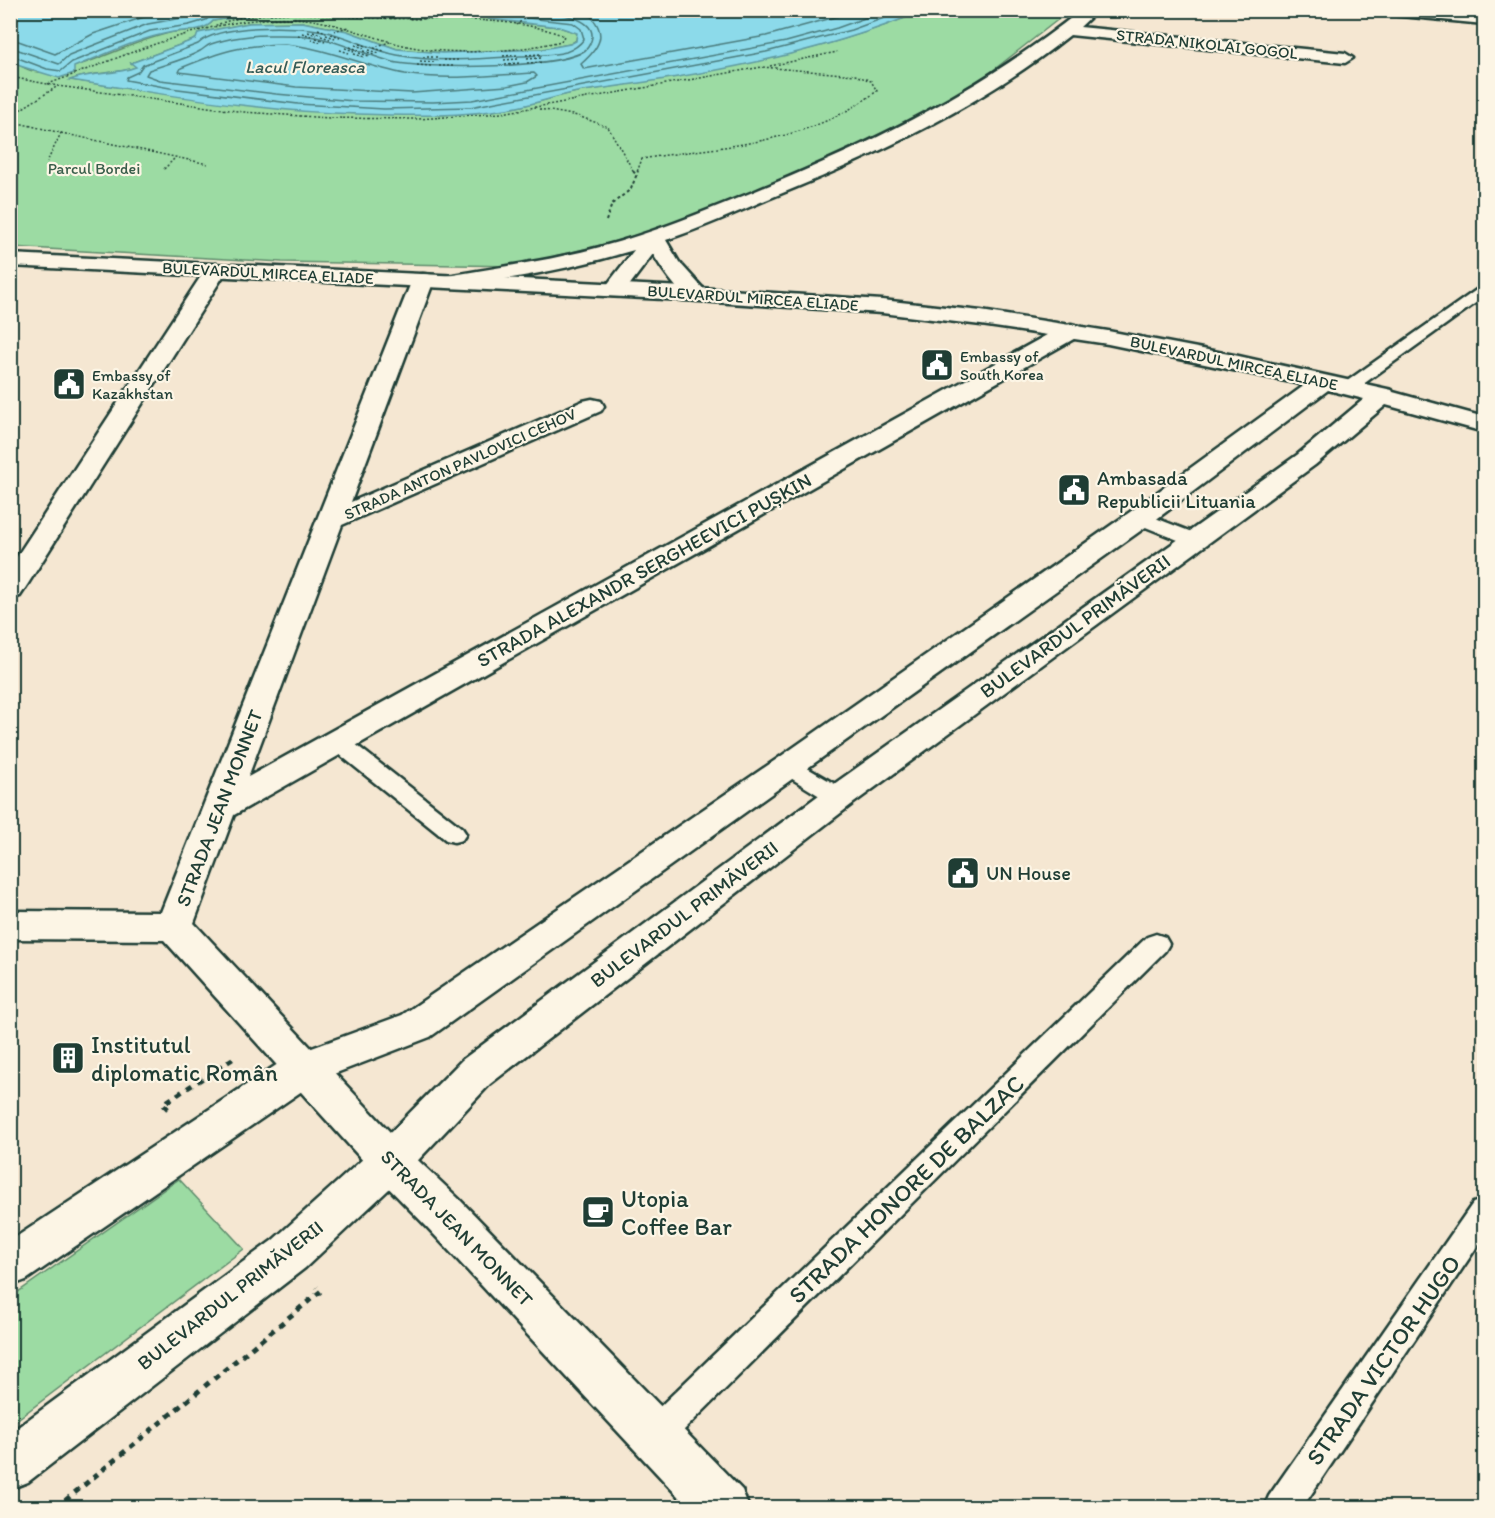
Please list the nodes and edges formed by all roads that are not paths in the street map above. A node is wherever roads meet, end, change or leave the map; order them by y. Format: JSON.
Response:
{"nodes":[{"id":1,"x":1091,"y":10,"type":"edge"},
{"id":2,"x":1380,"y":10,"type":"edge"},
{"id":3,"x":1485,"y":20,"type":"edge"},
{"id":4,"x":1068,"y":30,"type":"junction"},
{"id":5,"x":1345,"y":58,"type":"dead end"},
{"id":6,"x":655,"y":238,"type":"junction"},
{"id":7,"x":10,"y":260,"type":"edge"},
{"id":8,"x":216,"y":270,"type":"junction"},
{"id":9,"x":423,"y":280,"type":"junction"},
{"id":10,"x":453,"y":281,"type":"junction"},
{"id":11,"x":614,"y":290,"type":"junction"},
{"id":12,"x":1485,"y":291,"type":"edge"},
{"id":13,"x":697,"y":294,"type":"junction"},
{"id":14,"x":1071,"y":331,"type":"junction"},
{"id":15,"x":1337,"y":384,"type":"junction"},
{"id":16,"x":1383,"y":395,"type":"junction"},
{"id":17,"x":592,"y":406,"type":"dead end"},
{"id":18,"x":1485,"y":425,"type":"edge"},
{"id":19,"x":1140,"y":518,"type":"junction"},
{"id":20,"x":329,"y":521,"type":"junction"},
{"id":21,"x":1195,"y":540,"type":"junction"},
{"id":22,"x":10,"y":590,"type":"edge"},
{"id":23,"x":337,"y":741,"type":"junction"},
{"id":24,"x":789,"y":767,"type":"junction"},
{"id":25,"x":839,"y":797,"type":"junction"},
{"id":26,"x":218,"y":809,"type":"junction"},
{"id":27,"x":454,"y":834,"type":"dead end"},
{"id":28,"x":10,"y":925,"type":"edge"},
{"id":29,"x":174,"y":926,"type":"junction"},
{"id":30,"x":1156,"y":944,"type":"dead end"},
{"id":31,"x":304,"y":1068,"type":"junction"},
{"id":32,"x":390,"y":1161,"type":"junction"},
{"id":33,"x":1485,"y":1212,"type":"edge"},
{"id":34,"x":10,"y":1266,"type":"edge"},
{"id":35,"x":656,"y":1434,"type":"junction"},
{"id":36,"x":10,"y":1464,"type":"edge"},
{"id":37,"x":724,"y":1508,"type":"edge"},
{"id":38,"x":1281,"y":1508,"type":"edge"}],
"edges":[{"from":1,"to":4,"type":"street"},
{"from":2,"to":3,"type":"street"},
{"from":4,"to":5,"type":"street","name":"STRADA NIKOLAI GOGOL"},
{"from":4,"to":6,"type":"street"},
{"from":6,"to":10,"type":"street"},
{"from":6,"to":11,"type":"street"},
{"from":6,"to":13,"type":"street"},
{"from":7,"to":8,"type":"street","name":"BULEVARDUL MIRCEA ELIADE"},
{"from":8,"to":9,"type":"street","name":"BULEVARDUL MIRCEA ELIADE"},
{"from":8,"to":22,"type":"street"},
{"from":9,"to":10,"type":"street","name":"BULEVARDUL MIRCEA ELIADE"},
{"from":9,"to":20,"type":"street","name":"STRADA JEAN MONNET"},
{"from":10,"to":11,"type":"street","name":"BULEVARDUL MIRCEA ELIADE"},
{"from":11,"to":13,"type":"street","name":"BULEVARDUL MIRCEA ELIADE"},
{"from":12,"to":15,"type":"lane"},
{"from":13,"to":14,"type":"street","name":"BULEVARDUL MIRCEA ELIADE"},
{"from":14,"to":15,"type":"street","name":"BULEVARDUL MIRCEA ELIADE"},
{"from":14,"to":23,"type":"street","name":"STRADA ALEXANDR SERGHEEVICI PUȘKIN"},
{"from":15,"to":16,"type":"street","name":"BULEVARDUL MIRCEA ELIADE"},
{"from":15,"to":19,"type":"street"},
{"from":16,"to":18,"type":"street","name":"BULEVARDUL MIRCEA ELIADE"},
{"from":16,"to":21,"type":"street","name":"BULEVARDUL PRIMĂVERII"},
{"from":17,"to":20,"type":"street","name":"STRADA ANTON PAVLOVICI CEHOV"},
{"from":19,"to":21,"type":"lane"},
{"from":19,"to":24,"type":"street"},
{"from":20,"to":26,"type":"street","name":"STRADA JEAN MONNET"},
{"from":21,"to":25,"type":"street","name":"BULEVARDUL PRIMĂVERII"},
{"from":23,"to":26,"type":"street","name":"STRADA ALEXANDR SERGHEEVICI PUȘKIN"},
{"from":23,"to":27,"type":"lane"},
{"from":24,"to":25,"type":"lane"},
{"from":24,"to":31,"type":"street"},
{"from":25,"to":32,"type":"street","name":"BULEVARDUL PRIMĂVERII"},
{"from":26,"to":29,"type":"street","name":"STRADA JEAN MONNET"},
{"from":28,"to":29,"type":"street"},
{"from":29,"to":31,"type":"street","name":"STRADA JEAN MONNET"},
{"from":30,"to":35,"type":"lane","name":"STRADA HONORE DE BALZAC"},
{"from":31,"to":32,"type":"street","name":"STRADA JEAN MONNET"},
{"from":31,"to":34,"type":"street"},
{"from":32,"to":35,"type":"street","name":"STRADA JEAN MONNET"},
{"from":32,"to":36,"type":"street","name":"BULEVARDUL PRIMĂVERII"},
{"from":33,"to":38,"type":"lane","name":"STRADA VICTOR HUGO"},
{"from":35,"to":37,"type":"street","name":"STRADA JEAN MONNET"}]}
